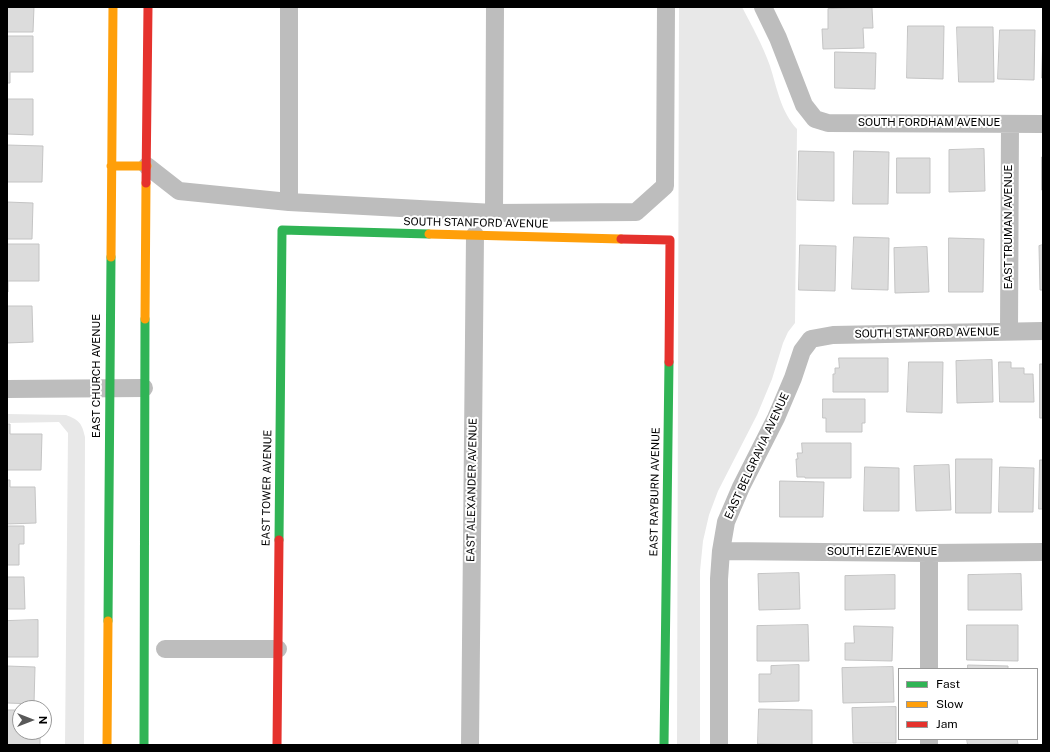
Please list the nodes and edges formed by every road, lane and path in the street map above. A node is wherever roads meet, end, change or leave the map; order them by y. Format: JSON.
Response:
{"nodes":[{"id":1,"x":113,"y":7,"type":"edge"},
{"id":2,"x":148,"y":7,"type":"edge"},
{"id":3,"x":289,"y":7,"type":"edge"},
{"id":4,"x":496,"y":7,"type":"edge"},
{"id":5,"x":666,"y":7,"type":"edge"},
{"id":6,"x":763,"y":7,"type":"edge"},
{"id":7,"x":1010,"y":124,"type":"junction"},
{"id":8,"x":1043,"y":124,"type":"edge"},
{"id":9,"x":111,"y":166,"type":"junction"},
{"id":10,"x":147,"y":166,"type":"junction"},
{"id":11,"x":289,"y":202,"type":"junction"},
{"id":12,"x":494,"y":213,"type":"junction"},
{"id":13,"x":282,"y":230,"type":"joint"},
{"id":14,"x":475,"y":235,"type":"junction"},
{"id":15,"x":670,"y":240,"type":"joint"},
{"id":16,"x":1009,"y":331,"type":"junction"},
{"id":17,"x":1043,"y":331,"type":"edge"},
{"id":18,"x":811,"y":339,"type":"joint"},
{"id":19,"x":144,"y":388,"type":"junction"},
{"id":20,"x":7,"y":389,"type":"edge"},
{"id":21,"x":109,"y":389,"type":"junction"},
{"id":22,"x":721,"y":551,"type":"junction"},
{"id":23,"x":1043,"y":552,"type":"edge"},
{"id":24,"x":929,"y":553,"type":"junction"},
{"id":25,"x":165,"y":649,"type":"dead end"},
{"id":26,"x":278,"y":649,"type":"junction"},
{"id":27,"x":929,"y":668,"type":"edge"},
{"id":28,"x":107,"y":745,"type":"edge"},
{"id":29,"x":144,"y":745,"type":"edge"},
{"id":30,"x":277,"y":745,"type":"edge"},
{"id":31,"x":470,"y":745,"type":"edge"},
{"id":32,"x":664,"y":745,"type":"edge"},
{"id":33,"x":719,"y":745,"type":"edge"}],
"edges":[{"from":1,"to":9,"type":"street","name":"EAST CHURCH AVENUE"},
{"from":2,"to":10,"type":"street"},
{"from":3,"to":11,"type":"street"},
{"from":4,"to":12,"type":"street"},
{"from":5,"to":12,"type":"street"},
{"from":6,"to":7,"type":"street","name":"SOUTH FORDHAM AVENUE"},
{"from":7,"to":8,"type":"street","name":"SOUTH FORDHAM AVENUE"},
{"from":7,"to":16,"type":"street","name":"EAST TRUMAN AVENUE"},
{"from":9,"to":10,"type":"street"},
{"from":9,"to":21,"type":"street","name":"EAST CHURCH AVENUE"},
{"from":10,"to":11,"type":"street"},
{"from":10,"to":19,"type":"street"},
{"from":11,"to":12,"type":"street"},
{"from":13,"to":14,"type":"street","name":"SOUTH STANFORD AVENUE"},
{"from":13,"to":26,"type":"street","name":"EAST TOWER AVENUE"},
{"from":14,"to":15,"type":"street","name":"SOUTH STANFORD AVENUE"},
{"from":14,"to":31,"type":"street","name":"EAST ALEXANDER AVENUE"},
{"from":15,"to":32,"type":"street","name":"EAST RAYBURN AVENUE"},
{"from":16,"to":17,"type":"street","name":"SOUTH STANFORD AVENUE"},
{"from":16,"to":18,"type":"street","name":"SOUTH STANFORD AVENUE"},
{"from":18,"to":22,"type":"street","name":"EAST BELGRAVIA AVENUE"},
{"from":19,"to":21,"type":"street"},
{"from":19,"to":29,"type":"street"},
{"from":20,"to":21,"type":"street"},
{"from":21,"to":28,"type":"street","name":"EAST CHURCH AVENUE"},
{"from":22,"to":24,"type":"street","name":"SOUTH EZIE AVENUE"},
{"from":22,"to":33,"type":"street","name":"EAST BELGRAVIA AVENUE"},
{"from":23,"to":24,"type":"street","name":"SOUTH EZIE AVENUE"},
{"from":24,"to":27,"type":"street"},
{"from":25,"to":26,"type":"street"},
{"from":26,"to":30,"type":"street","name":"EAST TOWER AVENUE"}]}
